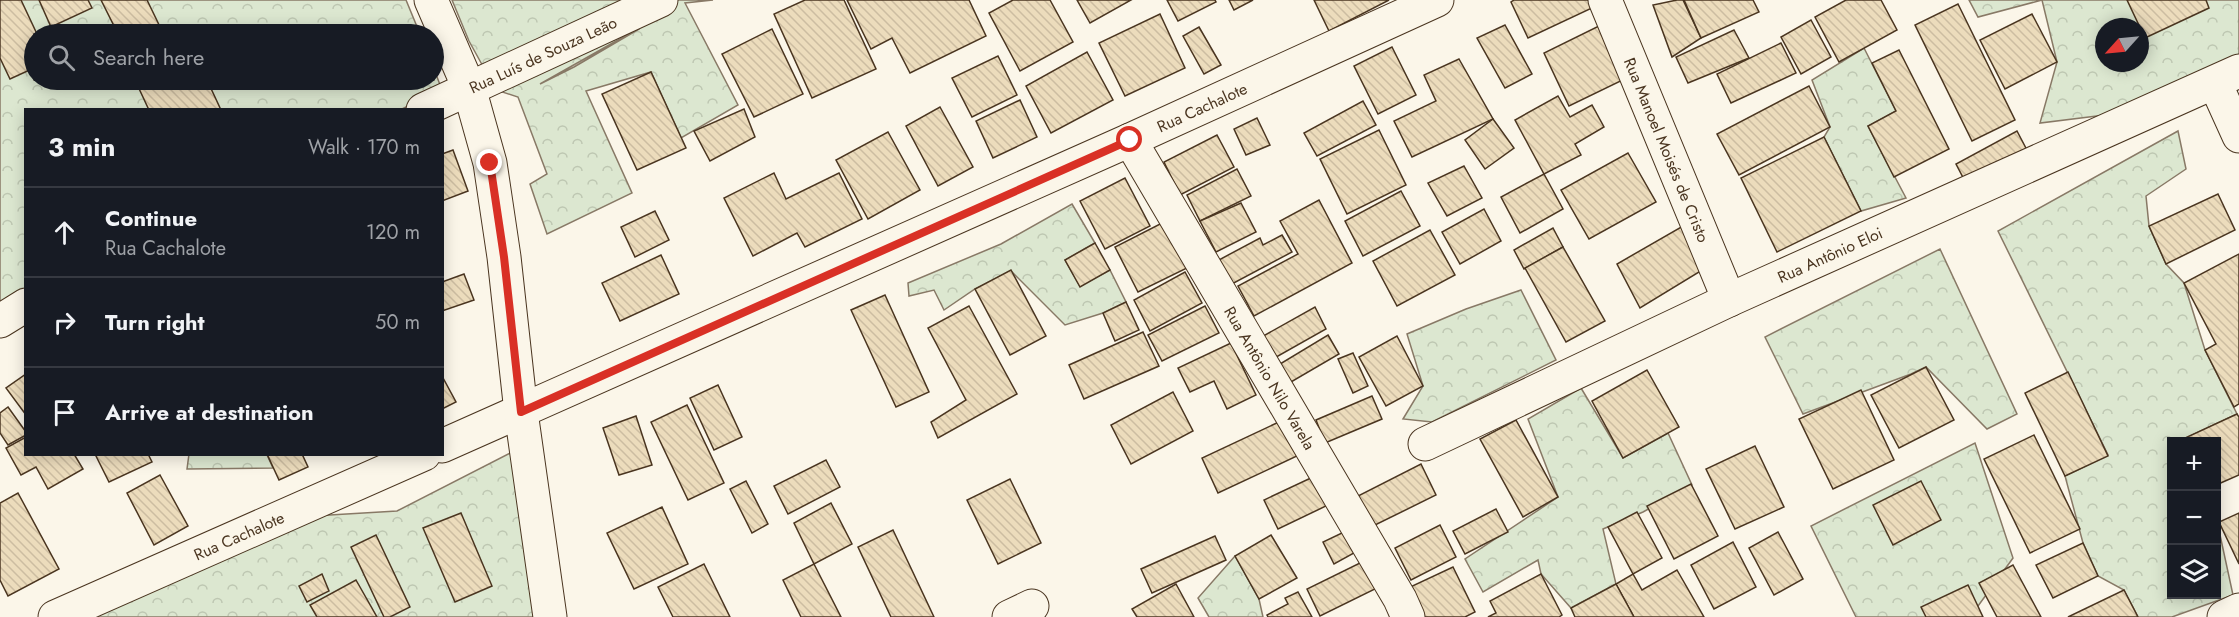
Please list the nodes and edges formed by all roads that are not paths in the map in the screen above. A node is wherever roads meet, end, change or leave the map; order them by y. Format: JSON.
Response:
{"nodes":[{"id":1,"x":431,"y":0,"type":"edge"},
{"id":2,"x":661,"y":0,"type":"edge"},
{"id":3,"x":1437,"y":0,"type":"edge"},
{"id":4,"x":1605,"y":0,"type":"edge"},
{"id":5,"x":441,"y":24,"type":"edge"},
{"id":6,"x":444,"y":30,"type":"edge"},
{"id":7,"x":2227,"y":77,"type":"edge"},
{"id":8,"x":469,"y":88,"type":"junction"},
{"id":9,"x":427,"y":108,"type":"edge"},
{"id":10,"x":2239,"y":136,"type":"edge"},
{"id":11,"x":1130,"y":140,"type":"junction"},
{"id":12,"x":1729,"y":300,"type":"junction"},
{"id":13,"x":24,"y":306,"type":"edge"},
{"id":14,"x":0,"y":321,"type":"edge"},
{"id":15,"x":521,"y":412,"type":"junction"},
{"id":16,"x":1425,"y":444,"type":"dead end"},
{"id":17,"x":444,"y":445,"type":"edge"},
{"id":18,"x":419,"y":456,"type":"edge"},
{"id":19,"x":2239,"y":610,"type":"edge"},
{"id":20,"x":55,"y":617,"type":"edge"},
{"id":21,"x":550,"y":617,"type":"edge"},
{"id":22,"x":1408,"y":617,"type":"edge"},
{"id":23,"x":2224,"y":617,"type":"edge"}],
"edges":[{"from":1,"to":5,"type":"street"},
{"from":2,"to":8,"type":"street","name":"Rua Luís de Souza Leão"},
{"from":3,"to":11,"type":"street","name":"Rua Cachalote"},
{"from":4,"to":12,"type":"street","name":"Rua Manoel Moisés de Cristo"},
{"from":6,"to":8,"type":"street"},
{"from":7,"to":10,"type":"street"},
{"from":7,"to":12,"type":"street","name":"Rua Antônio Eloi"},
{"from":8,"to":9,"type":"street","name":"Rua Luís de Souza Leão"},
{"from":8,"to":15,"type":"street"},
{"from":11,"to":15,"type":"street","name":"Rua Cachalote"},
{"from":11,"to":22,"type":"street","name":"Rua Antônio Nilo Varela"},
{"from":12,"to":16,"type":"street","name":"Rua Antônio Eloi"},
{"from":13,"to":14,"type":"street"},
{"from":15,"to":17,"type":"street","name":"Rua Cachalote"},
{"from":15,"to":21,"type":"street"},
{"from":18,"to":20,"type":"street","name":"Rua Cachalote"},
{"from":19,"to":23,"type":"street"}]}
